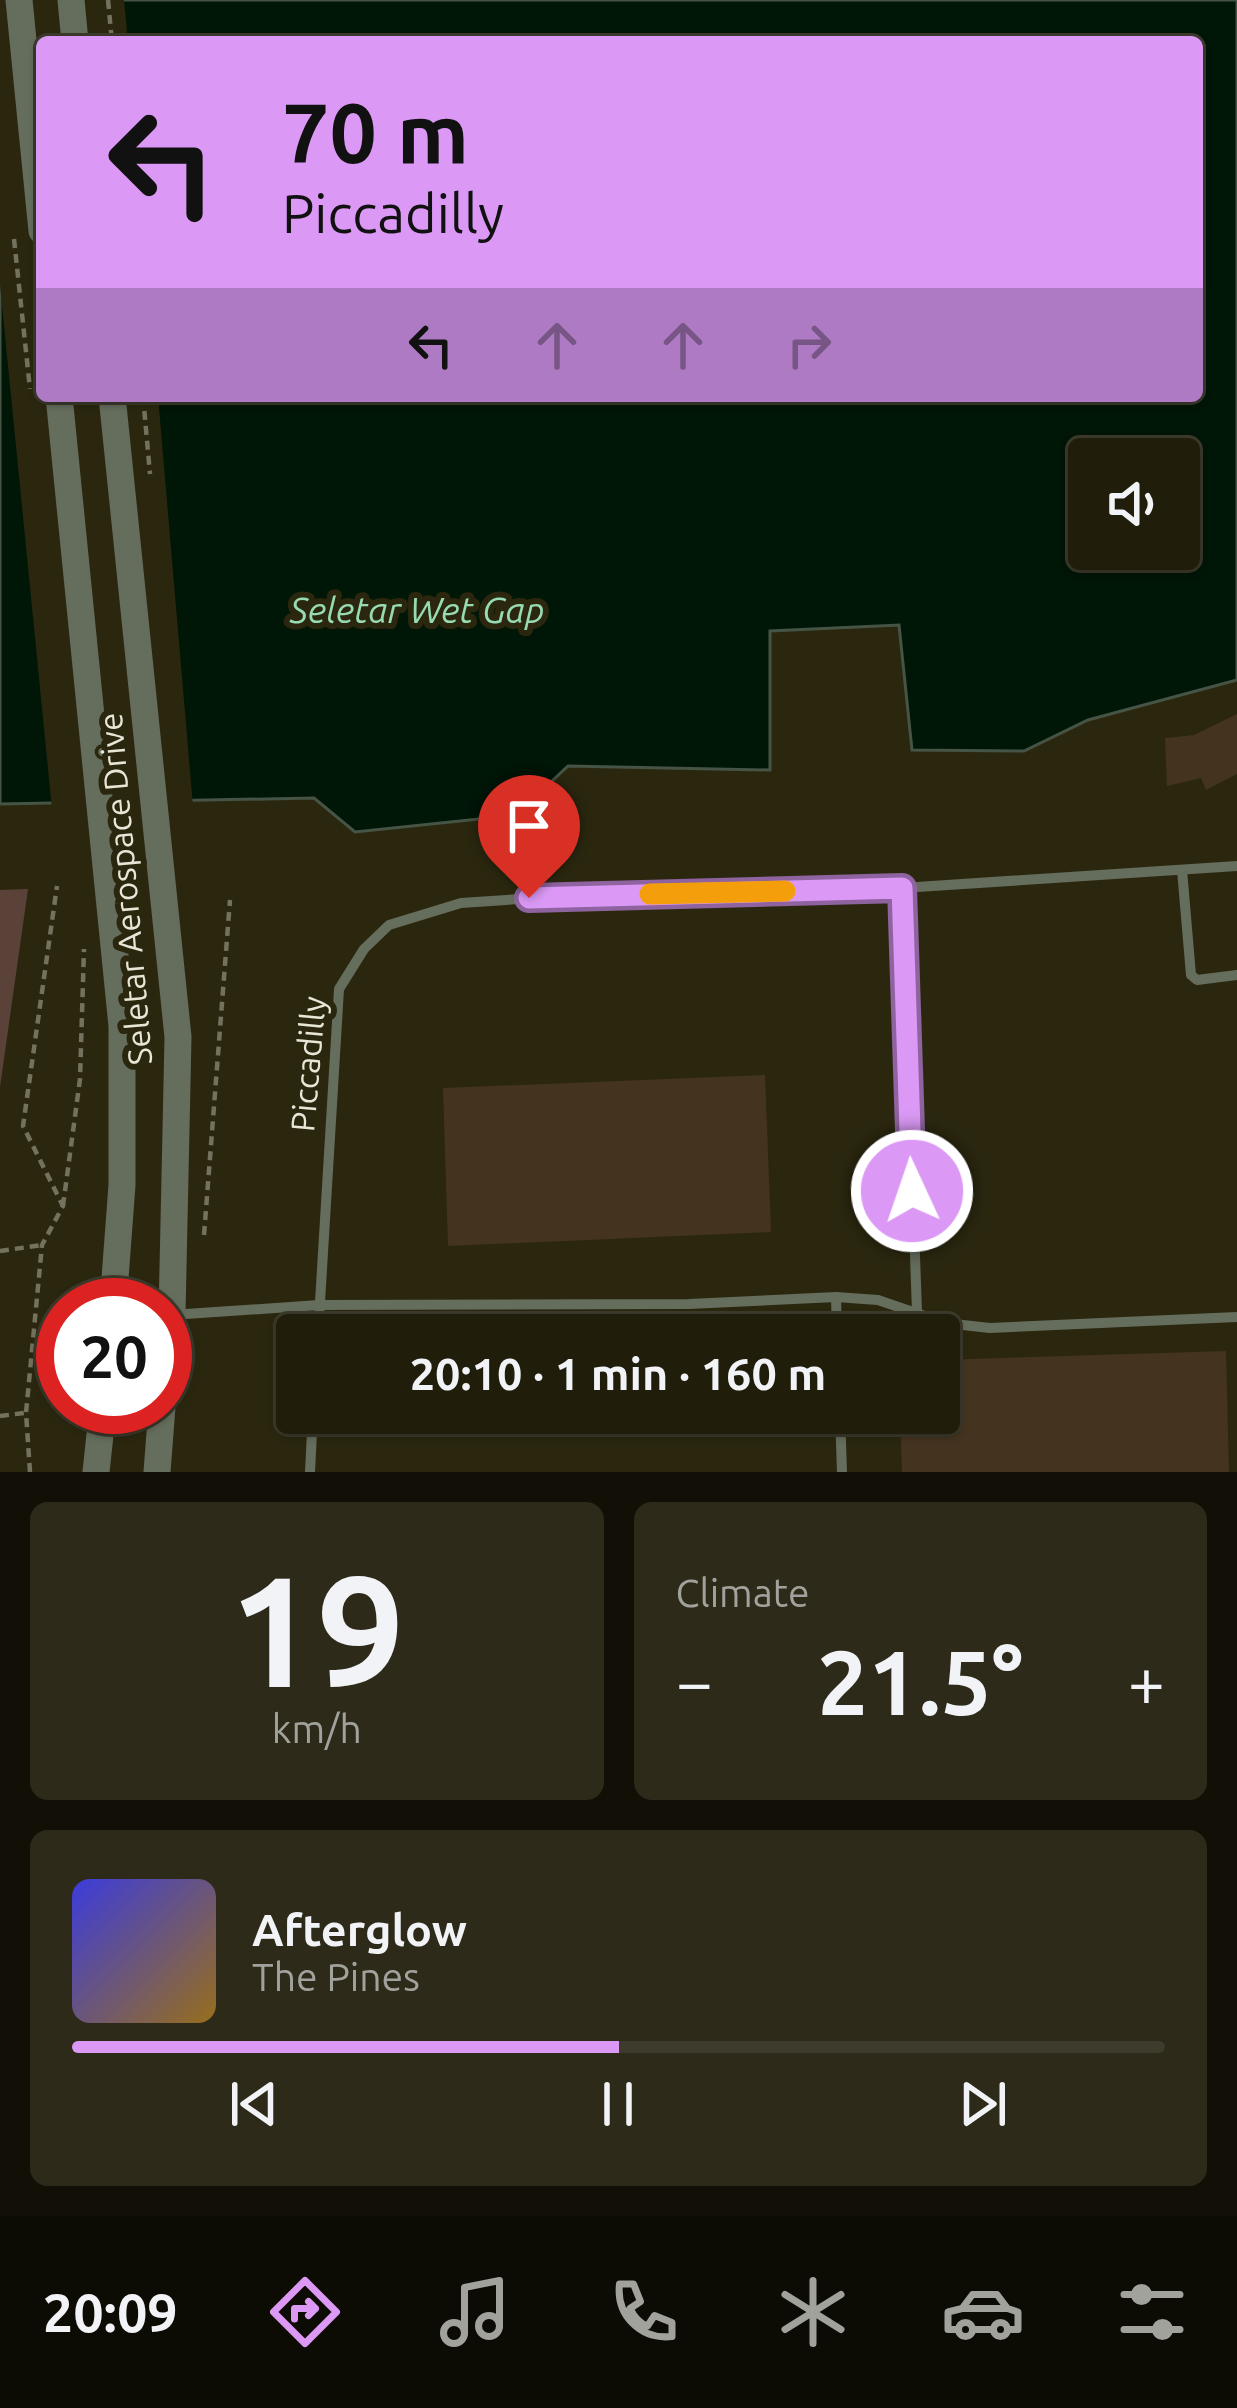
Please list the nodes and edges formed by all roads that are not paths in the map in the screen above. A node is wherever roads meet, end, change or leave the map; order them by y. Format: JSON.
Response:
{"nodes":[{"id":1,"x":19,"y":0,"type":"edge"},
{"id":2,"x":71,"y":0,"type":"edge"},
{"id":3,"x":74,"y":36,"type":"edge"},
{"id":4,"x":36,"y":171,"type":"edge"},
{"id":5,"x":59,"y":402,"type":"edge"},
{"id":6,"x":113,"y":402,"type":"edge"},
{"id":7,"x":1237,"y":866,"type":"edge"},
{"id":8,"x":1182,"y":869,"type":"junction"},
{"id":9,"x":902,"y":888,"type":"junction"},
{"id":10,"x":1237,"y":975,"type":"edge"},
{"id":11,"x":116,"y":1278,"type":"edge"},
{"id":12,"x":171,"y":1278,"type":"edge"},
{"id":13,"x":836,"y":1297,"type":"junction"},
{"id":14,"x":319,"y":1305,"type":"junction"},
{"id":15,"x":917,"y":1312,"type":"junction"},
{"id":16,"x":319,"y":1314,"type":"edge"},
{"id":17,"x":837,"y":1314,"type":"edge"},
{"id":18,"x":192,"y":1315,"type":"edge"},
{"id":19,"x":1237,"y":1317,"type":"edge"},
{"id":20,"x":100,"y":1434,"type":"edge"},
{"id":21,"x":160,"y":1434,"type":"edge"},
{"id":22,"x":312,"y":1434,"type":"edge"},
{"id":23,"x":841,"y":1434,"type":"edge"},
{"id":24,"x":96,"y":1472,"type":"edge"},
{"id":25,"x":157,"y":1472,"type":"edge"},
{"id":26,"x":310,"y":1472,"type":"edge"},
{"id":27,"x":842,"y":1472,"type":"edge"}],
"edges":[{"from":1,"to":4,"type":"street"},
{"from":2,"to":3,"type":"street"},
{"from":5,"to":11,"type":"street","name":"Seletar Aerospace Drive"},
{"from":6,"to":12,"type":"street","name":"Seletar Aerospace Drive"},
{"from":7,"to":8,"type":"lane","name":"Piccadilly"},
{"from":8,"to":9,"type":"lane","name":"Piccadilly"},
{"from":8,"to":10,"type":"lane"},
{"from":9,"to":14,"type":"lane","name":"Piccadilly"},
{"from":9,"to":15,"type":"lane"},
{"from":13,"to":14,"type":"lane"},
{"from":13,"to":15,"type":"lane"},
{"from":13,"to":17,"type":"lane"},
{"from":14,"to":16,"type":"lane","name":"Piccadilly"},
{"from":14,"to":18,"type":"lane"},
{"from":15,"to":19,"type":"lane"},
{"from":20,"to":24,"type":"street"},
{"from":21,"to":25,"type":"street"},
{"from":22,"to":26,"type":"lane"},
{"from":23,"to":27,"type":"lane"}]}
